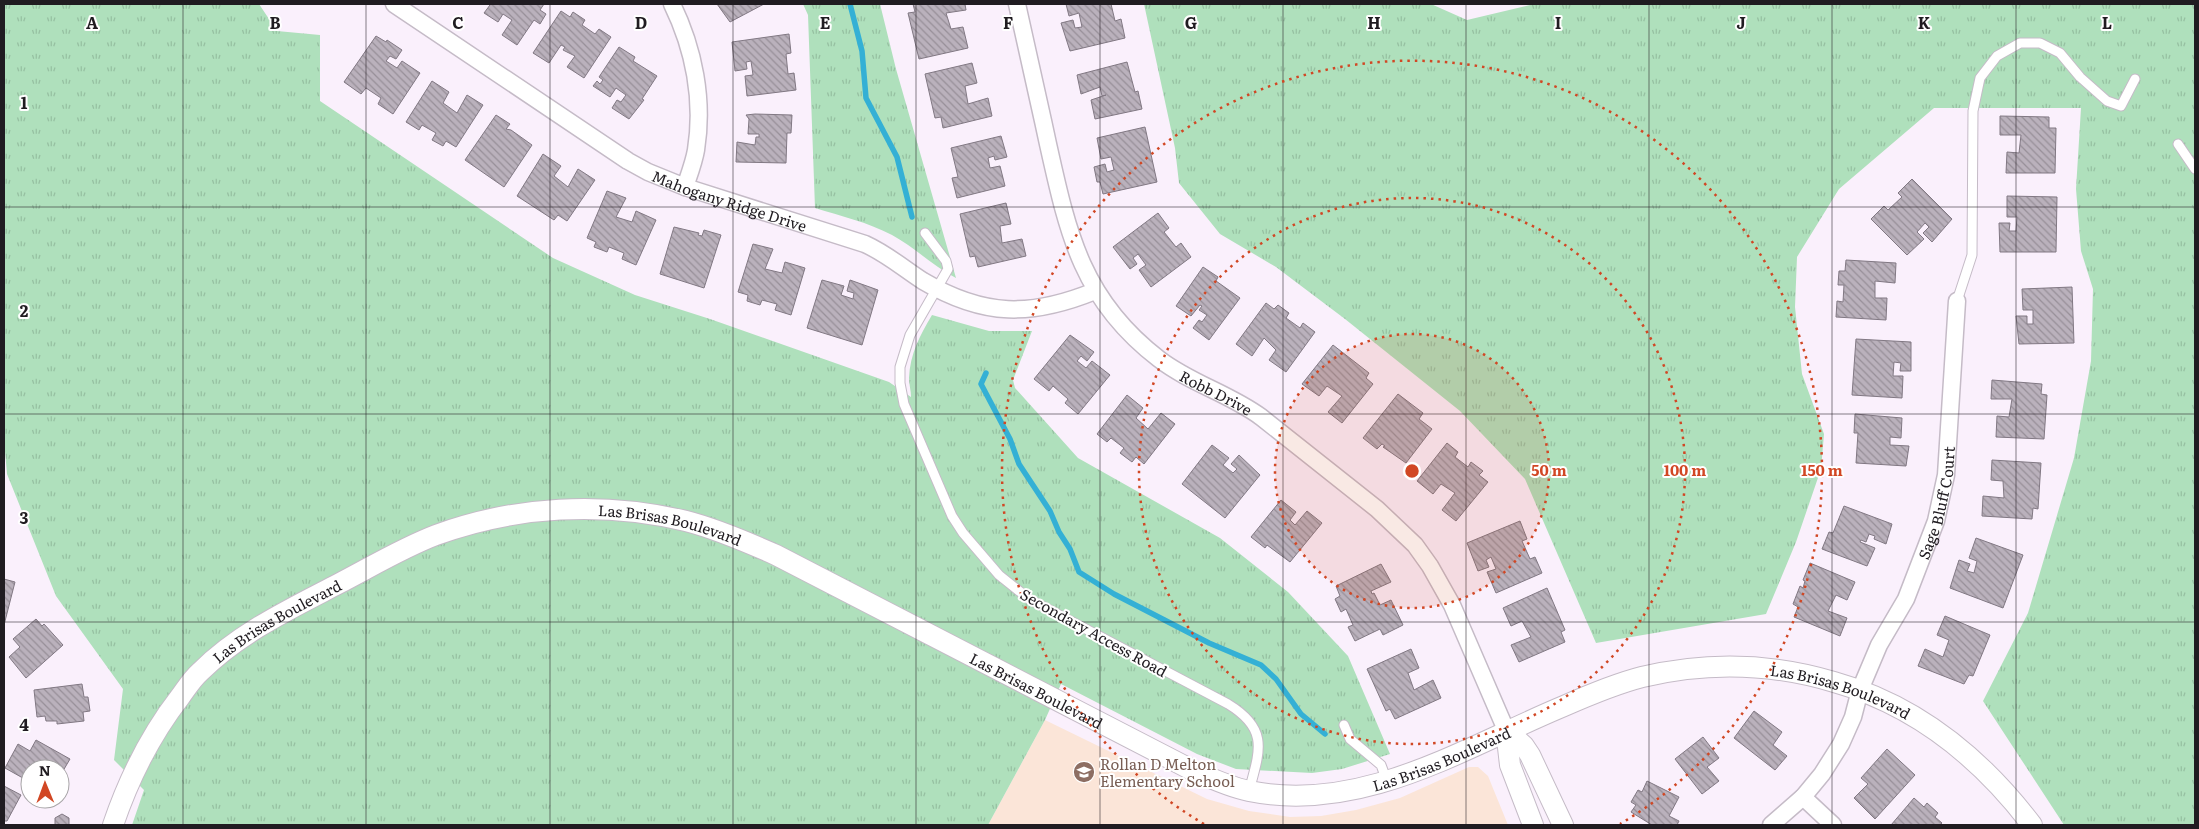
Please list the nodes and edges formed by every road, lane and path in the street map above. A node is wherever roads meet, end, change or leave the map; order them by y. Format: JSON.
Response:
{"nodes":[{"id":1,"x":394,"y":4,"type":"edge"},
{"id":2,"x":672,"y":4,"type":"edge"},
{"id":3,"x":1017,"y":4,"type":"edge"},
{"id":4,"x":2135,"y":79,"type":"dead end"},
{"id":5,"x":2178,"y":144,"type":"dead end"},
{"id":6,"x":2195,"y":169,"type":"edge"},
{"id":7,"x":685,"y":187,"type":"junction"},
{"id":8,"x":925,"y":233,"type":"dead end"},
{"id":9,"x":936,"y":288,"type":"junction"},
{"id":10,"x":1095,"y":291,"type":"junction"},
{"id":11,"x":1957,"y":301,"type":"joint"},
{"id":12,"x":1860,"y":690,"type":"junction"},
{"id":13,"x":1344,"y":725,"type":"dead end"},
{"id":14,"x":1506,"y":730,"type":"junction"},
{"id":15,"x":1387,"y":781,"type":"junction"},
{"id":16,"x":1249,"y":791,"type":"junction"},
{"id":17,"x":1803,"y":797,"type":"junction"},
{"id":18,"x":113,"y":825,"type":"edge"},
{"id":19,"x":1533,"y":825,"type":"edge"},
{"id":20,"x":1562,"y":825,"type":"edge"},
{"id":21,"x":1771,"y":825,"type":"edge"},
{"id":22,"x":1833,"y":825,"type":"edge"},
{"id":23,"x":2032,"y":825,"type":"edge"}],
"edges":[{"from":1,"to":7,"type":"street","name":"Mahogany Ridge Drive"},
{"from":2,"to":7,"type":"street"},
{"from":3,"to":10,"type":"street","name":"Robb Drive"},
{"from":4,"to":11,"type":"lane"},
{"from":5,"to":6,"type":"lane"},
{"from":7,"to":9,"type":"street","name":"Mahogany Ridge Drive"},
{"from":8,"to":9,"type":"lane","name":"Secondary Access Road"},
{"from":9,"to":10,"type":"street","name":"Mahogany Ridge Drive"},
{"from":9,"to":16,"type":"lane","name":"Secondary Access Road"},
{"from":10,"to":14,"type":"street","name":"Robb Drive"},
{"from":11,"to":12,"type":"street","name":"Sage Bluff Court"},
{"from":12,"to":14,"type":"street","name":"Las Brisas Boulevard"},
{"from":12,"to":17,"type":"street","name":"Sage Bluff Court"},
{"from":12,"to":23,"type":"street","name":"Las Brisas Boulevard"},
{"from":13,"to":15,"type":"lane"},
{"from":14,"to":15,"type":"street","name":"Las Brisas Boulevard"},
{"from":14,"to":19,"type":"street","name":"Robb Drive"},
{"from":14,"to":20,"type":"street","name":"Robb Drive"},
{"from":15,"to":16,"type":"street","name":"Las Brisas Boulevard"},
{"from":16,"to":18,"type":"street","name":"Las Brisas Boulevard"},
{"from":17,"to":21,"type":"street","name":"Sage Bluff Court"},
{"from":17,"to":22,"type":"street"}]}
